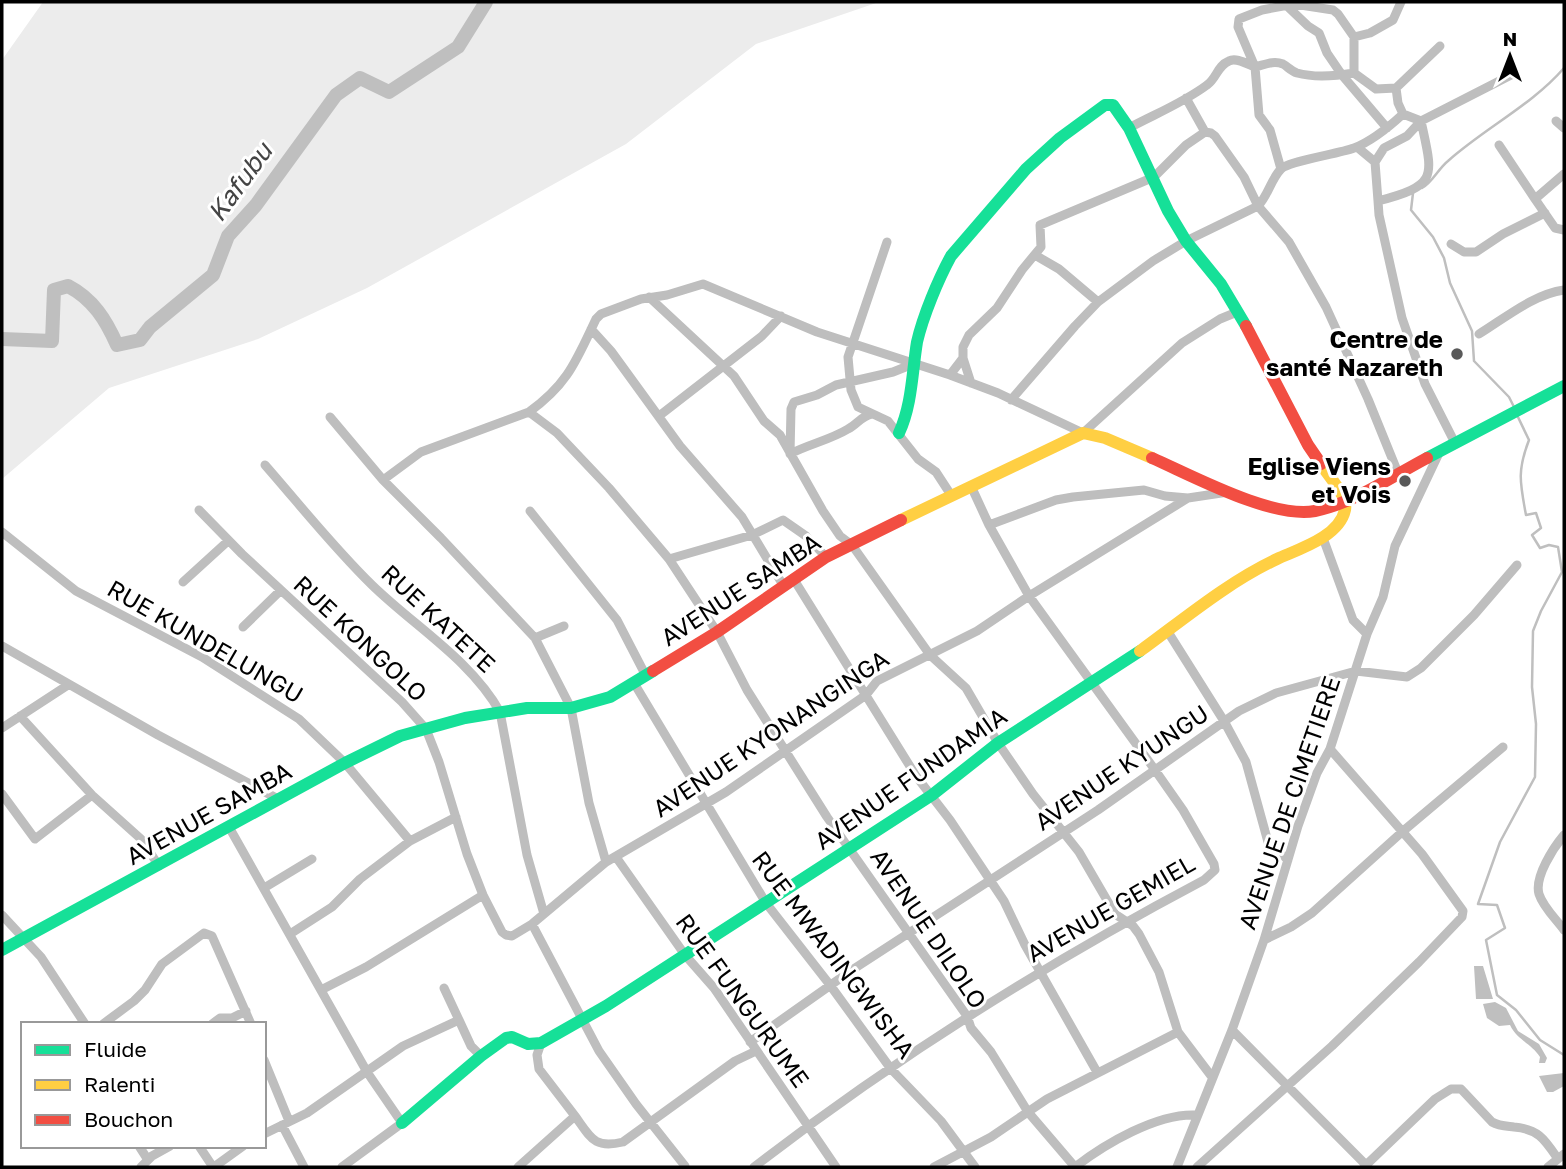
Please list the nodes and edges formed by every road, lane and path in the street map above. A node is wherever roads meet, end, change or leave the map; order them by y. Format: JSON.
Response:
{"nodes":[{"id":1,"x":1401,"y":2,"type":"edge"},
{"id":2,"x":1286,"y":5,"type":"junction"},
{"id":3,"x":1354,"y":37,"type":"junction"},
{"id":4,"x":1440,"y":46,"type":"dead end"},
{"id":5,"x":1255,"y":67,"type":"junction"},
{"id":6,"x":1354,"y":74,"type":"junction"},
{"id":7,"x":1513,"y":74,"type":"dead end"},
{"id":8,"x":1342,"y":75,"type":"junction"},
{"id":9,"x":1396,"y":88,"type":"junction"},
{"id":10,"x":1186,"y":98,"type":"junction"},
{"id":11,"x":1403,"y":114,"type":"junction"},
{"id":12,"x":1421,"y":121,"type":"junction"},
{"id":13,"x":1556,"y":121,"type":"dead end"},
{"id":14,"x":1129,"y":128,"type":"junction"},
{"id":15,"x":1387,"y":128,"type":"junction"},
{"id":16,"x":1564,"y":128,"type":"edge"},
{"id":17,"x":1205,"y":132,"type":"junction"},
{"id":18,"x":1499,"y":145,"type":"dead end"},
{"id":19,"x":1357,"y":147,"type":"junction"},
{"id":20,"x":1375,"y":162,"type":"junction"},
{"id":21,"x":1281,"y":169,"type":"junction"},
{"id":22,"x":1564,"y":174,"type":"edge"},
{"id":23,"x":1154,"y":177,"type":"junction"},
{"id":24,"x":1535,"y":199,"type":"junction"},
{"id":25,"x":1378,"y":201,"type":"junction"},
{"id":26,"x":1258,"y":206,"type":"junction"},
{"id":27,"x":1545,"y":214,"type":"junction"},
{"id":28,"x":1564,"y":230,"type":"edge"},
{"id":29,"x":1186,"y":241,"type":"junction"},
{"id":30,"x":887,"y":242,"type":"dead end"},
{"id":31,"x":1451,"y":244,"type":"dead end"},
{"id":32,"x":1035,"y":255,"type":"junction"},
{"id":33,"x":1564,"y":289,"type":"edge"},
{"id":34,"x":649,"y":297,"type":"junction"},
{"id":35,"x":1098,"y":302,"type":"junction"},
{"id":36,"x":1237,"y":312,"type":"junction"},
{"id":37,"x":781,"y":316,"type":"junction"},
{"id":38,"x":592,"y":329,"type":"junction"},
{"id":39,"x":1479,"y":334,"type":"dead end"},
{"id":40,"x":852,"y":343,"type":"junction"},
{"id":41,"x":962,"y":358,"type":"junction"},
{"id":42,"x":913,"y":364,"type":"junction"},
{"id":43,"x":722,"y":365,"type":"junction"},
{"id":44,"x":950,"y":375,"type":"junction"},
{"id":45,"x":849,"y":381,"type":"junction"},
{"id":46,"x":971,"y":383,"type":"junction"},
{"id":47,"x":1564,"y":386,"type":"edge"},
{"id":48,"x":1011,"y":400,"type":"junction"},
{"id":49,"x":529,"y":411,"type":"junction"},
{"id":50,"x":873,"y":414,"type":"junction"},
{"id":51,"x":659,"y":416,"type":"junction"},
{"id":52,"x":330,"y":417,"type":"dead end"},
{"id":53,"x":899,"y":433,"type":"junction"},
{"id":54,"x":1083,"y":433,"type":"junction"},
{"id":55,"x":1455,"y":443,"type":"junction"},
{"id":56,"x":1438,"y":453,"type":"junction"},
{"id":57,"x":790,"y":454,"type":"junction"},
{"id":58,"x":265,"y":465,"type":"dead end"},
{"id":59,"x":1398,"y":473,"type":"junction"},
{"id":60,"x":383,"y":480,"type":"junction"},
{"id":61,"x":971,"y":486,"type":"junction"},
{"id":62,"x":1230,"y":491,"type":"junction"},
{"id":63,"x":951,"y":495,"type":"junction"},
{"id":64,"x":1188,"y":498,"type":"junction"},
{"id":65,"x":1345,"y":501,"type":"junction"},
{"id":66,"x":199,"y":510,"type":"dead end"},
{"id":67,"x":530,"y":511,"type":"dead end"},
{"id":68,"x":989,"y":525,"type":"junction"},
{"id":69,"x":2,"y":532,"type":"edge"},
{"id":70,"x":752,"y":535,"type":"junction"},
{"id":71,"x":1323,"y":538,"type":"junction"},
{"id":72,"x":228,"y":541,"type":"junction"},
{"id":73,"x":852,"y":545,"type":"junction"},
{"id":74,"x":826,"y":558,"type":"junction"},
{"id":75,"x":669,"y":559,"type":"junction"},
{"id":76,"x":1517,"y":565,"type":"dead end"},
{"id":77,"x":788,"y":581,"type":"junction"},
{"id":78,"x":183,"y":582,"type":"dead end"},
{"id":79,"x":280,"y":591,"type":"junction"},
{"id":80,"x":1029,"y":596,"type":"junction"},
{"id":81,"x":564,"y":626,"type":"dead end"},
{"id":82,"x":243,"y":627,"type":"dead end"},
{"id":83,"x":718,"y":632,"type":"junction"},
{"id":84,"x":1168,"y":632,"type":"junction"},
{"id":85,"x":1367,"y":634,"type":"junction"},
{"id":86,"x":535,"y":638,"type":"junction"},
{"id":87,"x":2,"y":646,"type":"edge"},
{"id":88,"x":930,"y":655,"type":"junction"},
{"id":89,"x":1356,"y":671,"type":"junction"},
{"id":90,"x":640,"y":680,"type":"junction"},
{"id":91,"x":1090,"y":682,"type":"junction"},
{"id":92,"x":68,"y":685,"type":"junction"},
{"id":93,"x":866,"y":695,"type":"junction"},
{"id":94,"x":572,"y":708,"type":"junction"},
{"id":95,"x":500,"y":712,"type":"junction"},
{"id":96,"x":19,"y":716,"type":"junction"},
{"id":97,"x":1224,"y":721,"type":"junction"},
{"id":98,"x":2,"y":727,"type":"edge"},
{"id":99,"x":426,"y":729,"type":"junction"},
{"id":100,"x":998,"y":743,"type":"junction"},
{"id":101,"x":1503,"y":747,"type":"dead end"},
{"id":102,"x":1330,"y":749,"type":"junction"},
{"id":103,"x":785,"y":750,"type":"junction"},
{"id":104,"x":345,"y":763,"type":"junction"},
{"id":105,"x":1156,"y":770,"type":"junction"},
{"id":106,"x":2,"y":794,"type":"edge"},
{"id":107,"x":92,"y":795,"type":"junction"},
{"id":108,"x":932,"y":795,"type":"junction"},
{"id":109,"x":280,"y":800,"type":"junction"},
{"id":110,"x":707,"y":804,"type":"junction"},
{"id":111,"x":456,"y":817,"type":"junction"},
{"id":112,"x":229,"y":827,"type":"junction"},
{"id":113,"x":1064,"y":831,"type":"junction"},
{"id":114,"x":1402,"y":832,"type":"junction"},
{"id":115,"x":1564,"y":835,"type":"edge"},
{"id":116,"x":410,"y":841,"type":"junction"},
{"id":117,"x":851,"y":848,"type":"junction"},
{"id":118,"x":616,"y":857,"type":"junction"},
{"id":119,"x":312,"y":859,"type":"dead end"},
{"id":120,"x":1288,"y":860,"type":"junction"},
{"id":121,"x":606,"y":862,"type":"junction"},
{"id":122,"x":159,"y":866,"type":"junction"},
{"id":123,"x":989,"y":881,"type":"junction"},
{"id":124,"x":264,"y":888,"type":"junction"},
{"id":125,"x":483,"y":895,"type":"junction"},
{"id":126,"x":765,"y":903,"type":"junction"},
{"id":127,"x":544,"y":914,"type":"junction"},
{"id":128,"x":2,"y":915,"type":"edge"},
{"id":129,"x":1125,"y":922,"type":"junction"},
{"id":130,"x":532,"y":924,"type":"junction"},
{"id":131,"x":1564,"y":930,"type":"edge"},
{"id":132,"x":908,"y":933,"type":"junction"},
{"id":133,"x":290,"y":934,"type":"junction"},
{"id":134,"x":506,"y":935,"type":"joint"},
{"id":135,"x":22,"y":940,"type":"junction"},
{"id":136,"x":1264,"y":940,"type":"junction"},
{"id":137,"x":2,"y":950,"type":"edge"},
{"id":138,"x":685,"y":955,"type":"junction"},
{"id":139,"x":1042,"y":973,"type":"junction"},
{"id":140,"x":830,"y":985,"type":"junction"},
{"id":141,"x":444,"y":989,"type":"dead end"},
{"id":142,"x":321,"y":990,"type":"junction"},
{"id":143,"x":247,"y":1011,"type":"junction"},
{"id":144,"x":967,"y":1016,"type":"junction"},
{"id":145,"x":459,"y":1020,"type":"junction"},
{"id":146,"x":583,"y":1020,"type":"junction"},
{"id":147,"x":84,"y":1022,"type":"edge"},
{"id":148,"x":106,"y":1022,"type":"edge"},
{"id":149,"x":215,"y":1022,"type":"edge"},
{"id":150,"x":250,"y":1022,"type":"edge"},
{"id":151,"x":1232,"y":1030,"type":"junction"},
{"id":152,"x":1178,"y":1032,"type":"junction"},
{"id":153,"x":541,"y":1043,"type":"junction"},
{"id":154,"x":753,"y":1046,"type":"junction"},
{"id":155,"x":481,"y":1056,"type":"junction"},
{"id":156,"x":266,"y":1068,"type":"edge"},
{"id":157,"x":891,"y":1069,"type":"junction"},
{"id":158,"x":367,"y":1072,"type":"junction"},
{"id":159,"x":1097,"y":1072,"type":"junction"},
{"id":160,"x":1212,"y":1077,"type":"junction"},
{"id":161,"x":1289,"y":1086,"type":"junction"},
{"id":162,"x":1028,"y":1112,"type":"junction"},
{"id":163,"x":1196,"y":1115,"type":"junction"},
{"id":164,"x":575,"y":1116,"type":"junction"},
{"id":165,"x":652,"y":1122,"type":"junction"},
{"id":166,"x":285,"y":1123,"type":"junction"},
{"id":167,"x":400,"y":1125,"type":"junction"},
{"id":168,"x":808,"y":1126,"type":"junction"},
{"id":169,"x":266,"y":1133,"type":"edge"},
{"id":170,"x":140,"y":1148,"type":"edge"},
{"id":171,"x":167,"y":1148,"type":"edge"},
{"id":172,"x":200,"y":1148,"type":"edge"},
{"id":173,"x":240,"y":1148,"type":"edge"},
{"id":174,"x":964,"y":1151,"type":"junction"},
{"id":175,"x":1561,"y":1157,"type":"edge"},
{"id":176,"x":148,"y":1160,"type":"junction"},
{"id":177,"x":1366,"y":1166,"type":"edge"},
{"id":178,"x":141,"y":1167,"type":"edge"},
{"id":179,"x":213,"y":1167,"type":"edge"},
{"id":180,"x":304,"y":1167,"type":"edge"},
{"id":181,"x":342,"y":1167,"type":"edge"},
{"id":182,"x":518,"y":1167,"type":"edge"},
{"id":183,"x":685,"y":1167,"type":"edge"},
{"id":184,"x":754,"y":1167,"type":"edge"},
{"id":185,"x":836,"y":1167,"type":"edge"},
{"id":186,"x":934,"y":1167,"type":"edge"},
{"id":187,"x":975,"y":1167,"type":"edge"},
{"id":188,"x":1074,"y":1167,"type":"edge"},
{"id":189,"x":1177,"y":1167,"type":"edge"},
{"id":190,"x":1197,"y":1167,"type":"edge"},
{"id":191,"x":1548,"y":1167,"type":"edge"}],
"edges":[{"from":1,"to":3,"type":"street"},
{"from":2,"to":3,"type":"street"},
{"from":2,"to":5,"type":"street"},
{"from":2,"to":8,"type":"street"},
{"from":3,"to":6,"type":"street"},
{"from":4,"to":9,"type":"street"},
{"from":5,"to":8,"type":"street"},
{"from":5,"to":10,"type":"street"},
{"from":5,"to":21,"type":"street"},
{"from":6,"to":8,"type":"street"},
{"from":6,"to":9,"type":"street"},
{"from":7,"to":12,"type":"street"},
{"from":8,"to":15,"type":"street"},
{"from":9,"to":11,"type":"street"},
{"from":10,"to":14,"type":"street"},
{"from":10,"to":17,"type":"street"},
{"from":11,"to":12,"type":"street"},
{"from":11,"to":15,"type":"street"},
{"from":12,"to":20,"type":"street"},
{"from":12,"to":25,"type":"street"},
{"from":13,"to":16,"type":"street"},
{"from":14,"to":23,"type":"street"},
{"from":14,"to":42,"type":"street"},
{"from":15,"to":19,"type":"street"},
{"from":17,"to":23,"type":"street"},
{"from":17,"to":26,"type":"street"},
{"from":18,"to":24,"type":"street"},
{"from":19,"to":20,"type":"street"},
{"from":19,"to":21,"type":"street"},
{"from":20,"to":25,"type":"street"},
{"from":21,"to":26,"type":"street"},
{"from":22,"to":24,"type":"street"},
{"from":23,"to":29,"type":"street"},
{"from":23,"to":32,"type":"street"},
{"from":24,"to":27,"type":"street"},
{"from":25,"to":55,"type":"street"},
{"from":26,"to":29,"type":"street"},
{"from":26,"to":59,"type":"street"},
{"from":27,"to":28,"type":"street"},
{"from":27,"to":31,"type":"street"},
{"from":29,"to":35,"type":"street"},
{"from":29,"to":36,"type":"street"},
{"from":30,"to":40,"type":"street"},
{"from":32,"to":35,"type":"street"},
{"from":32,"to":41,"type":"street"},
{"from":33,"to":39,"type":"street"},
{"from":34,"to":37,"type":"street"},
{"from":34,"to":38,"type":"street"},
{"from":34,"to":43,"type":"street"},
{"from":35,"to":48,"type":"street"},
{"from":36,"to":54,"type":"street"},
{"from":36,"to":65,"type":"street"},
{"from":37,"to":40,"type":"street"},
{"from":37,"to":43,"type":"street"},
{"from":38,"to":49,"type":"street"},
{"from":38,"to":51,"type":"street"},
{"from":40,"to":42,"type":"street"},
{"from":40,"to":45,"type":"street"},
{"from":41,"to":44,"type":"street"},
{"from":41,"to":46,"type":"street"},
{"from":42,"to":44,"type":"street"},
{"from":42,"to":45,"type":"street"},
{"from":42,"to":53,"type":"street"},
{"from":43,"to":51,"type":"street"},
{"from":43,"to":57,"type":"street"},
{"from":44,"to":46,"type":"street"},
{"from":45,"to":50,"type":"street"},
{"from":45,"to":57,"type":"street"},
{"from":46,"to":48,"type":"street"},
{"from":47,"to":55,"type":"street"},
{"from":48,"to":54,"type":"street"},
{"from":49,"to":60,"type":"street"},
{"from":49,"to":75,"type":"street","name":"AVENUE DILOLO"},
{"from":50,"to":53,"type":"street"},
{"from":50,"to":57,"type":"street"},
{"from":51,"to":70,"type":"street"},
{"from":52,"to":60,"type":"street"},
{"from":53,"to":63,"type":"street"},
{"from":54,"to":61,"type":"street","name":"AVENUE SAMBA"},
{"from":54,"to":62,"type":"street"},
{"from":55,"to":56,"type":"street"},
{"from":56,"to":59,"type":"street"},
{"from":56,"to":85,"type":"street","name":"AVENUE DE CIMETIERE"},
{"from":57,"to":73,"type":"street"},
{"from":58,"to":95,"type":"street","name":"RUE KATETE"},
{"from":59,"to":65,"type":"street"},
{"from":60,"to":86,"type":"street"},
{"from":61,"to":63,"type":"street","name":"AVENUE SAMBA"},
{"from":61,"to":68,"type":"street","name":"AVENUE GEMIEL"},
{"from":62,"to":64,"type":"street"},
{"from":62,"to":65,"type":"street"},
{"from":63,"to":73,"type":"street","name":"AVENUE SAMBA"},
{"from":64,"to":68,"type":"street"},
{"from":64,"to":80,"type":"street","name":"AVENUE KYONANGINGA"},
{"from":65,"to":71,"type":"street","name":"AVENUE FUNDAMIA"},
{"from":66,"to":72,"type":"street","name":"RUE KONGOLO"},
{"from":67,"to":90,"type":"street","name":"RUE MWADINGWISHA"},
{"from":68,"to":80,"type":"street","name":"AVENUE GEMIEL"},
{"from":69,"to":104,"type":"street","name":"RUE KUNDELUNGU"},
{"from":70,"to":74,"type":"street"},
{"from":70,"to":75,"type":"street"},
{"from":70,"to":77,"type":"street"},
{"from":71,"to":84,"type":"street","name":"AVENUE FUNDAMIA"},
{"from":71,"to":85,"type":"street"},
{"from":72,"to":78,"type":"street"},
{"from":72,"to":79,"type":"street","name":"RUE KONGOLO"},
{"from":73,"to":74,"type":"street","name":"AVENUE SAMBA"},
{"from":73,"to":88,"type":"street"},
{"from":74,"to":77,"type":"street","name":"AVENUE SAMBA"},
{"from":75,"to":83,"type":"street","name":"AVENUE DILOLO"},
{"from":76,"to":89,"type":"street","name":"AVENUE KYUNGU"},
{"from":77,"to":83,"type":"street","name":"AVENUE SAMBA"},
{"from":77,"to":93,"type":"street"},
{"from":79,"to":82,"type":"street"},
{"from":79,"to":99,"type":"street","name":"RUE KONGOLO"},
{"from":80,"to":88,"type":"street","name":"AVENUE KYONANGINGA"},
{"from":80,"to":91,"type":"street","name":"AVENUE GEMIEL"},
{"from":81,"to":86,"type":"street"},
{"from":83,"to":90,"type":"street","name":"AVENUE SAMBA"},
{"from":83,"to":103,"type":"street","name":"AVENUE DILOLO"},
{"from":84,"to":91,"type":"street","name":"AVENUE FUNDAMIA"},
{"from":84,"to":97,"type":"street"},
{"from":85,"to":89,"type":"street","name":"AVENUE DE CIMETIERE"},
{"from":86,"to":94,"type":"street"},
{"from":87,"to":92,"type":"street"},
{"from":88,"to":93,"type":"street","name":"AVENUE KYONANGINGA"},
{"from":88,"to":100,"type":"street"},
{"from":89,"to":97,"type":"street","name":"AVENUE KYUNGU"},
{"from":89,"to":102,"type":"street","name":"AVENUE DE CIMETIERE"},
{"from":90,"to":94,"type":"street","name":"AVENUE SAMBA"},
{"from":90,"to":110,"type":"street","name":"RUE MWADINGWISHA"},
{"from":91,"to":100,"type":"street","name":"AVENUE FUNDAMIA"},
{"from":91,"to":105,"type":"street","name":"AVENUE GEMIEL"},
{"from":92,"to":96,"type":"street"},
{"from":92,"to":109,"type":"street"},
{"from":93,"to":103,"type":"street","name":"AVENUE KYONANGINGA"},
{"from":93,"to":108,"type":"street"},
{"from":94,"to":95,"type":"street","name":"AVENUE SAMBA"},
{"from":94,"to":121,"type":"street"},
{"from":95,"to":99,"type":"street","name":"AVENUE SAMBA"},
{"from":95,"to":127,"type":"street","name":"RUE KATETE"},
{"from":96,"to":98,"type":"street"},
{"from":96,"to":107,"type":"street"},
{"from":97,"to":105,"type":"street","name":"AVENUE KYUNGU"},
{"from":97,"to":120,"type":"street"},
{"from":99,"to":104,"type":"street","name":"AVENUE SAMBA"},
{"from":99,"to":111,"type":"street","name":"RUE KONGOLO"},
{"from":100,"to":108,"type":"street","name":"AVENUE FUNDAMIA"},
{"from":100,"to":113,"type":"street"},
{"from":101,"to":114,"type":"street"},
{"from":102,"to":114,"type":"street"},
{"from":102,"to":120,"type":"street","name":"AVENUE DE CIMETIERE"},
{"from":103,"to":110,"type":"street","name":"AVENUE KYONANGINGA"},
{"from":103,"to":117,"type":"street","name":"AVENUE DILOLO"},
{"from":104,"to":109,"type":"street","name":"AVENUE SAMBA"},
{"from":104,"to":116,"type":"street","name":"RUE KUNDELUNGU"},
{"from":105,"to":113,"type":"street","name":"AVENUE KYUNGU"},
{"from":105,"to":129,"type":"street","name":"AVENUE GEMIEL"},
{"from":106,"to":107,"type":"street"},
{"from":107,"to":122,"type":"street"},
{"from":108,"to":117,"type":"street","name":"AVENUE FUNDAMIA"},
{"from":108,"to":123,"type":"street"},
{"from":109,"to":112,"type":"street","name":"AVENUE SAMBA"},
{"from":110,"to":118,"type":"street","name":"AVENUE KYONANGINGA"},
{"from":110,"to":126,"type":"street","name":"RUE MWADINGWISHA"},
{"from":111,"to":116,"type":"street"},
{"from":111,"to":125,"type":"street","name":"RUE KONGOLO"},
{"from":112,"to":122,"type":"street","name":"AVENUE SAMBA"},
{"from":112,"to":124,"type":"street"},
{"from":113,"to":123,"type":"street","name":"AVENUE KYUNGU"},
{"from":113,"to":129,"type":"street"},
{"from":114,"to":136,"type":"street"},
{"from":114,"to":161,"type":"street"},
{"from":115,"to":131,"type":"street"},
{"from":116,"to":133,"type":"street"},
{"from":117,"to":126,"type":"street","name":"AVENUE FUNDAMIA"},
{"from":117,"to":132,"type":"street","name":"AVENUE DILOLO"},
{"from":118,"to":121,"type":"street","name":"AVENUE KYONANGINGA"},
{"from":118,"to":138,"type":"street","name":"RUE FUNGURUME"},
{"from":119,"to":124,"type":"street"},
{"from":120,"to":136,"type":"street","name":"AVENUE DE CIMETIERE"},
{"from":121,"to":127,"type":"street","name":"AVENUE KYONANGINGA"},
{"from":122,"to":135,"type":"street","name":"AVENUE SAMBA"},
{"from":123,"to":132,"type":"street","name":"AVENUE KYUNGU"},
{"from":123,"to":139,"type":"street"},
{"from":124,"to":133,"type":"street"},
{"from":125,"to":134,"type":"street","name":"RUE KONGOLO"},
{"from":125,"to":142,"type":"street"},
{"from":126,"to":138,"type":"street","name":"AVENUE FUNDAMIA"},
{"from":126,"to":140,"type":"street","name":"RUE MWADINGWISHA"},
{"from":127,"to":130,"type":"street","name":"AVENUE KYONANGINGA"},
{"from":128,"to":135,"type":"street"},
{"from":129,"to":139,"type":"street","name":"AVENUE GEMIEL"},
{"from":129,"to":152,"type":"street"},
{"from":130,"to":134,"type":"street","name":"AVENUE KYONANGINGA"},
{"from":130,"to":146,"type":"street"},
{"from":132,"to":140,"type":"street","name":"AVENUE KYUNGU"},
{"from":132,"to":144,"type":"street","name":"AVENUE DILOLO"},
{"from":133,"to":142,"type":"street"},
{"from":135,"to":137,"type":"street","name":"AVENUE SAMBA"},
{"from":135,"to":147,"type":"street"},
{"from":136,"to":151,"type":"street","name":"AVENUE DE CIMETIERE"},
{"from":138,"to":146,"type":"street","name":"AVENUE FUNDAMIA"},
{"from":138,"to":154,"type":"street","name":"RUE FUNGURUME"},
{"from":139,"to":144,"type":"street","name":"AVENUE GEMIEL"},
{"from":139,"to":159,"type":"street"},
{"from":140,"to":154,"type":"street","name":"AVENUE KYUNGU"},
{"from":140,"to":157,"type":"street","name":"RUE MWADINGWISHA"},
{"from":141,"to":145,"type":"street"},
{"from":142,"to":158,"type":"street"},
{"from":143,"to":148,"type":"street"},
{"from":143,"to":149,"type":"street"},
{"from":143,"to":150,"type":"street"},
{"from":144,"to":157,"type":"street","name":"AVENUE GEMIEL"},
{"from":144,"to":162,"type":"street","name":"AVENUE DILOLO"},
{"from":145,"to":155,"type":"street"},
{"from":145,"to":158,"type":"street"},
{"from":146,"to":153,"type":"street","name":"AVENUE FUNDAMIA"},
{"from":146,"to":165,"type":"street"},
{"from":151,"to":160,"type":"street","name":"AVENUE DE CIMETIERE"},
{"from":151,"to":161,"type":"street"},
{"from":152,"to":159,"type":"street"},
{"from":152,"to":160,"type":"street"},
{"from":153,"to":155,"type":"street"},
{"from":153,"to":164,"type":"street"},
{"from":154,"to":165,"type":"street","name":"AVENUE KYUNGU"},
{"from":154,"to":168,"type":"street","name":"RUE FUNGURUME"},
{"from":155,"to":167,"type":"street"},
{"from":156,"to":166,"type":"street"},
{"from":157,"to":168,"type":"street","name":"AVENUE GEMIEL"},
{"from":157,"to":174,"type":"street","name":"RUE MWADINGWISHA"},
{"from":158,"to":166,"type":"street"},
{"from":158,"to":167,"type":"street"},
{"from":159,"to":162,"type":"street"},
{"from":160,"to":163,"type":"street","name":"AVENUE DE CIMETIERE"},
{"from":161,"to":177,"type":"street"},
{"from":161,"to":190,"type":"street"},
{"from":162,"to":174,"type":"street"},
{"from":162,"to":188,"type":"street","name":"AVENUE DILOLO"},
{"from":163,"to":188,"type":"street"},
{"from":163,"to":189,"type":"street","name":"AVENUE DE CIMETIERE"},
{"from":164,"to":165,"type":"street","name":"AVENUE KYUNGU"},
{"from":164,"to":182,"type":"street"},
{"from":165,"to":183,"type":"street"},
{"from":166,"to":169,"type":"street"},
{"from":166,"to":180,"type":"street"},
{"from":167,"to":181,"type":"street"},
{"from":168,"to":184,"type":"street","name":"AVENUE GEMIEL"},
{"from":168,"to":185,"type":"street","name":"RUE FUNGURUME"},
{"from":170,"to":176,"type":"street"},
{"from":171,"to":176,"type":"street"},
{"from":172,"to":179,"type":"street"},
{"from":173,"to":179,"type":"street"},
{"from":174,"to":186,"type":"street"},
{"from":174,"to":187,"type":"street","name":"RUE MWADINGWISHA"},
{"from":175,"to":177,"type":"street"},
{"from":175,"to":191,"type":"street"},
{"from":176,"to":178,"type":"street"}]}
